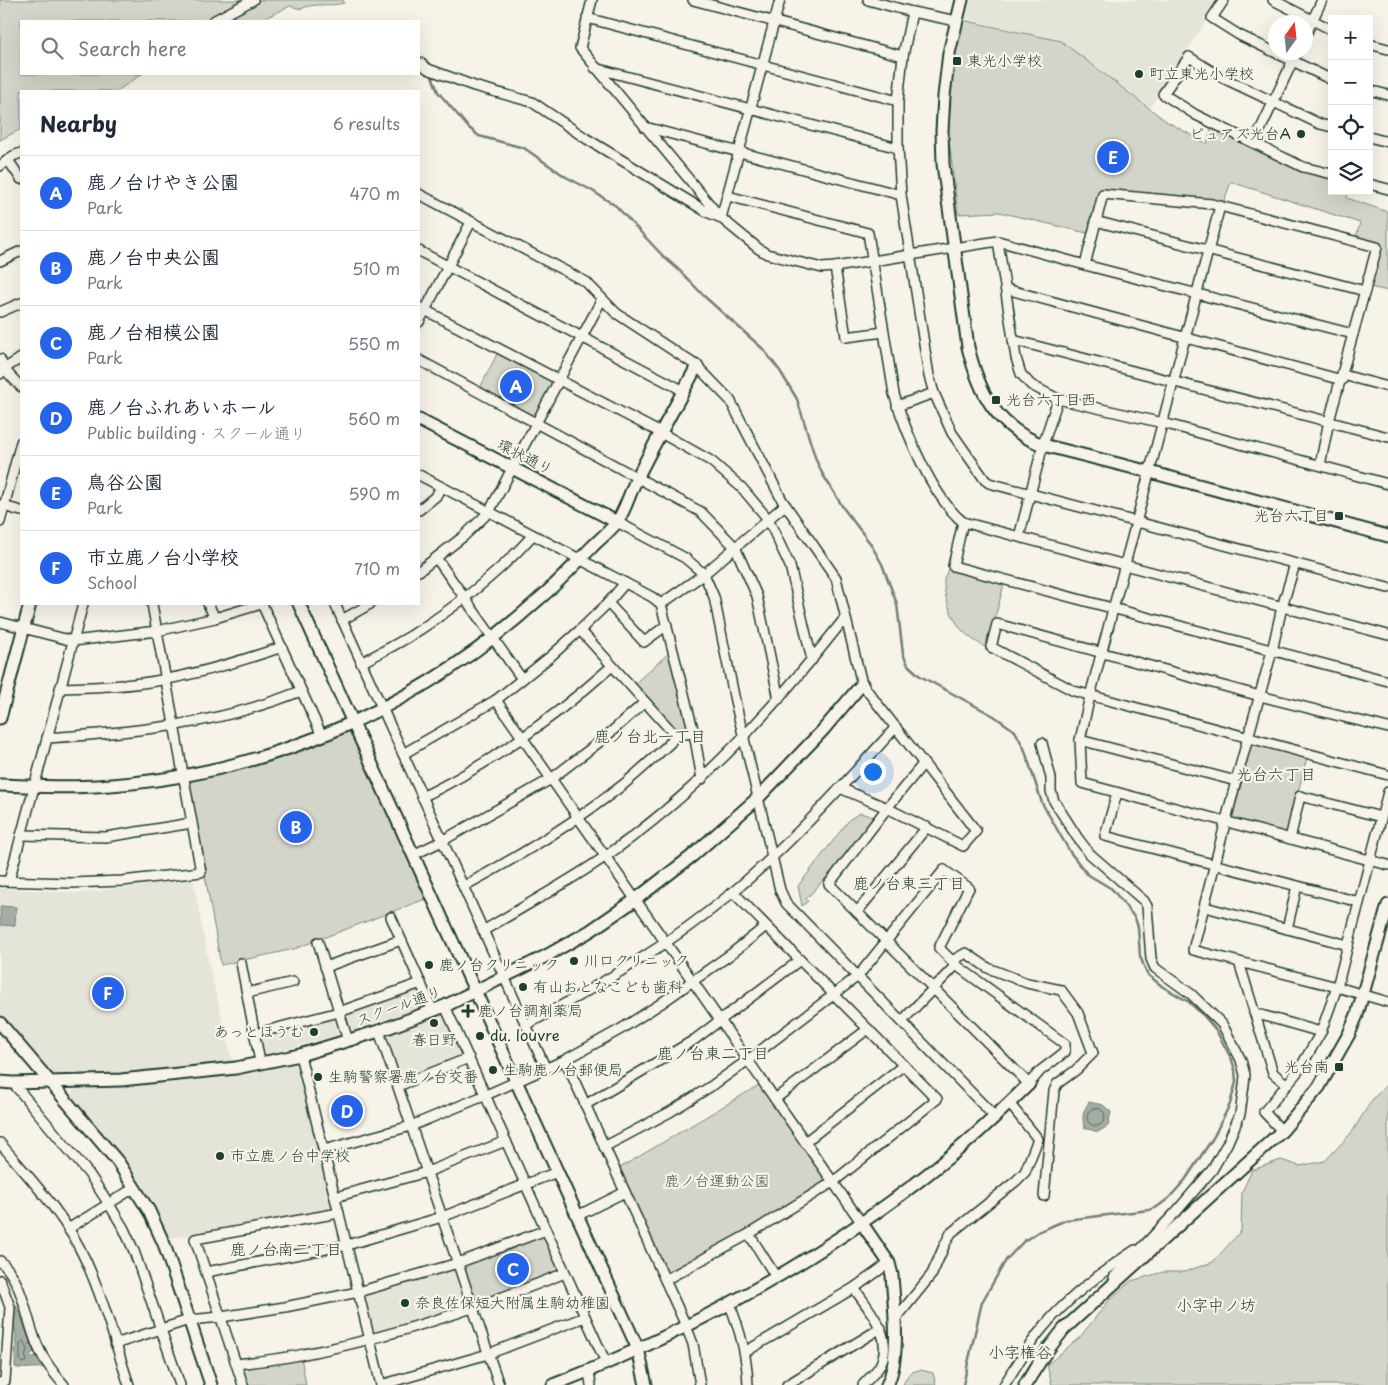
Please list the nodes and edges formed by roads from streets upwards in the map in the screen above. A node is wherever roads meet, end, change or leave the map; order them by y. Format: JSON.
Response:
{"nodes":[{"id":1,"x":253,"y":0,"type":"edge"},
{"id":2,"x":592,"y":0,"type":"edge"},
{"id":3,"x":693,"y":0,"type":"edge"},
{"id":4,"x":780,"y":0,"type":"edge"},
{"id":5,"x":868,"y":0,"type":"edge"},
{"id":6,"x":962,"y":0,"type":"edge"},
{"id":7,"x":1224,"y":0,"type":"edge"},
{"id":8,"x":1273,"y":0,"type":"edge"},
{"id":9,"x":1322,"y":0,"type":"edge"},
{"id":10,"x":912,"y":12,"type":"junction"},
{"id":11,"x":1302,"y":15,"type":"edge"},
{"id":12,"x":587,"y":18,"type":"junction"},
{"id":13,"x":1313,"y":18,"type":"edge"},
{"id":14,"x":215,"y":20,"type":"edge"},
{"id":15,"x":1313,"y":20,"type":"edge"},
{"id":16,"x":957,"y":21,"type":"junction"},
{"id":17,"x":774,"y":22,"type":"junction"},
{"id":18,"x":1328,"y":28,"type":"edge"},
{"id":19,"x":1373,"y":45,"type":"edge"},
{"id":20,"x":1388,"y":49,"type":"edge"},
{"id":21,"x":903,"y":56,"type":"junction"},
{"id":22,"x":1293,"y":61,"type":"junction"},
{"id":23,"x":420,"y":63,"type":"edge"},
{"id":24,"x":762,"y":65,"type":"junction"},
{"id":25,"x":595,"y":68,"type":"junction"},
{"id":26,"x":1328,"y":78,"type":"edge"},
{"id":27,"x":1373,"y":91,"type":"edge"},
{"id":28,"x":1388,"y":95,"type":"edge"},
{"id":29,"x":898,"y":101,"type":"junction"},
{"id":30,"x":1273,"y":102,"type":"junction"},
{"id":31,"x":751,"y":108,"type":"junction"},
{"id":32,"x":1328,"y":126,"type":"edge"},
{"id":33,"x":645,"y":127,"type":"junction"},
{"id":34,"x":1373,"y":138,"type":"edge"},
{"id":35,"x":1388,"y":142,"type":"edge"},
{"id":36,"x":1254,"y":143,"type":"junction"},
{"id":37,"x":898,"y":148,"type":"junction"},
{"id":38,"x":740,"y":152,"type":"junction"},
{"id":39,"x":20,"y":154,"type":"edge"},
{"id":40,"x":8,"y":160,"type":"junction"},
{"id":41,"x":0,"y":166,"type":"edge"},
{"id":42,"x":1328,"y":173,"type":"edge"},
{"id":43,"x":20,"y":178,"type":"edge"},
{"id":44,"x":1373,"y":185,"type":"edge"},
{"id":45,"x":1388,"y":189,"type":"edge"},
{"id":46,"x":420,"y":195,"type":"edge"},
{"id":47,"x":901,"y":195,"type":"junction"},
{"id":48,"x":728,"y":196,"type":"junction"},
{"id":49,"x":1220,"y":206,"type":"junction"},
{"id":50,"x":721,"y":218,"type":"junction"},
{"id":51,"x":1096,"y":221,"type":"junction"},
{"id":52,"x":471,"y":222,"type":"junction"},
{"id":53,"x":998,"y":240,"type":"junction"},
{"id":54,"x":955,"y":248,"type":"junction"},
{"id":55,"x":1209,"y":250,"type":"junction"},
{"id":56,"x":20,"y":251,"type":"edge"},
{"id":57,"x":420,"y":252,"type":"edge"},
{"id":58,"x":910,"y":254,"type":"junction"},
{"id":59,"x":873,"y":260,"type":"junction"},
{"id":60,"x":0,"y":261,"type":"edge"},
{"id":61,"x":1085,"y":265,"type":"junction"},
{"id":62,"x":448,"y":266,"type":"junction"},
{"id":63,"x":835,"y":267,"type":"junction"},
{"id":64,"x":1006,"y":290,"type":"junction"},
{"id":65,"x":1365,"y":291,"type":"junction"},
{"id":66,"x":1198,"y":293,"type":"junction"},
{"id":67,"x":602,"y":298,"type":"junction"},
{"id":68,"x":20,"y":303,"type":"edge"},
{"id":69,"x":422,"y":309,"type":"edge"},
{"id":70,"x":0,"y":312,"type":"edge"},
{"id":71,"x":884,"y":332,"type":"junction"},
{"id":72,"x":1353,"y":334,"type":"junction"},
{"id":73,"x":581,"y":337,"type":"junction"},
{"id":74,"x":1186,"y":337,"type":"junction"},
{"id":75,"x":1013,"y":340,"type":"junction"},
{"id":76,"x":0,"y":359,"type":"edge"},
{"id":77,"x":20,"y":359,"type":"edge"},
{"id":78,"x":420,"y":361,"type":"edge"},
{"id":79,"x":697,"y":366,"type":"junction"},
{"id":80,"x":2,"y":371,"type":"edge"},
{"id":81,"x":1342,"y":377,"type":"junction"},
{"id":82,"x":558,"y":380,"type":"junction"},
{"id":83,"x":1174,"y":380,"type":"junction"},
{"id":84,"x":20,"y":386,"type":"edge"},
{"id":85,"x":1388,"y":387,"type":"edge"},
{"id":86,"x":684,"y":391,"type":"junction"},
{"id":87,"x":934,"y":393,"type":"junction"},
{"id":88,"x":1058,"y":399,"type":"junction"},
{"id":89,"x":897,"y":406,"type":"junction"},
{"id":90,"x":420,"y":420,"type":"edge"},
{"id":91,"x":1329,"y":422,"type":"junction"},
{"id":92,"x":536,"y":423,"type":"junction"},
{"id":93,"x":1163,"y":423,"type":"junction"},
{"id":94,"x":661,"y":433,"type":"junction"},
{"id":95,"x":1388,"y":437,"type":"edge"},
{"id":96,"x":20,"y":445,"type":"edge"},
{"id":97,"x":1043,"y":445,"type":"junction"},
{"id":98,"x":1320,"y":465,"type":"junction"},
{"id":99,"x":513,"y":467,"type":"junction"},
{"id":100,"x":1150,"y":472,"type":"junction"},
{"id":101,"x":420,"y":476,"type":"edge"},
{"id":102,"x":638,"y":477,"type":"junction"},
{"id":103,"x":1388,"y":484,"type":"edge"},
{"id":104,"x":441,"y":487,"type":"junction"},
{"id":105,"x":1031,"y":494,"type":"junction"},
{"id":106,"x":785,"y":505,"type":"junction"},
{"id":107,"x":2,"y":506,"type":"edge"},
{"id":108,"x":420,"y":509,"type":"edge"},
{"id":109,"x":20,"y":511,"type":"edge"},
{"id":110,"x":489,"y":512,"type":"junction"},
{"id":111,"x":768,"y":519,"type":"junction"},
{"id":112,"x":0,"y":522,"type":"edge"},
{"id":113,"x":617,"y":522,"type":"junction"},
{"id":114,"x":963,"y":522,"type":"junction"},
{"id":115,"x":1136,"y":522,"type":"junction"},
{"id":116,"x":533,"y":535,"type":"junction"},
{"id":117,"x":1388,"y":536,"type":"edge"},
{"id":118,"x":1019,"y":537,"type":"junction"},
{"id":119,"x":735,"y":547,"type":"junction"},
{"id":120,"x":437,"y":559,"type":"junction"},
{"id":121,"x":580,"y":559,"type":"junction"},
{"id":122,"x":1295,"y":564,"type":"junction"},
{"id":123,"x":1125,"y":565,"type":"junction"},
{"id":124,"x":420,"y":570,"type":"edge"},
{"id":125,"x":704,"y":574,"type":"junction"},
{"id":126,"x":625,"y":583,"type":"junction"},
{"id":127,"x":1388,"y":588,"type":"edge"},
{"id":128,"x":464,"y":598,"type":"junction"},
{"id":129,"x":608,"y":603,"type":"junction"},
{"id":130,"x":661,"y":604,"type":"junction"},
{"id":131,"x":30,"y":605,"type":"edge"},
{"id":132,"x":83,"y":605,"type":"edge"},
{"id":133,"x":152,"y":605,"type":"edge"},
{"id":134,"x":208,"y":605,"type":"edge"},
{"id":135,"x":259,"y":605,"type":"edge"},
{"id":136,"x":262,"y":605,"type":"edge"},
{"id":137,"x":299,"y":605,"type":"edge"},
{"id":138,"x":334,"y":605,"type":"edge"},
{"id":139,"x":368,"y":605,"type":"edge"},
{"id":140,"x":1282,"y":607,"type":"junction"},
{"id":141,"x":1113,"y":609,"type":"junction"},
{"id":142,"x":215,"y":618,"type":"junction"},
{"id":143,"x":845,"y":618,"type":"junction"},
{"id":144,"x":342,"y":620,"type":"junction"},
{"id":145,"x":0,"y":622,"type":"edge"},
{"id":146,"x":667,"y":626,"type":"junction"},
{"id":147,"x":24,"y":628,"type":"junction"},
{"id":148,"x":580,"y":630,"type":"junction"},
{"id":149,"x":157,"y":631,"type":"junction"},
{"id":150,"x":1388,"y":635,"type":"edge"},
{"id":151,"x":493,"y":639,"type":"junction"},
{"id":152,"x":73,"y":641,"type":"junction"},
{"id":153,"x":282,"y":647,"type":"junction"},
{"id":154,"x":1272,"y":651,"type":"junction"},
{"id":155,"x":1102,"y":652,"type":"junction"},
{"id":156,"x":812,"y":660,"type":"junction"},
{"id":157,"x":361,"y":663,"type":"junction"},
{"id":158,"x":612,"y":666,"type":"junction"},
{"id":159,"x":166,"y":679,"type":"junction"},
{"id":160,"x":522,"y":679,"type":"junction"},
{"id":161,"x":1388,"y":681,"type":"edge"},
{"id":162,"x":862,"y":684,"type":"junction"},
{"id":163,"x":60,"y":688,"type":"junction"},
{"id":164,"x":301,"y":691,"type":"junction"},
{"id":165,"x":1090,"y":696,"type":"junction"},
{"id":166,"x":1260,"y":696,"type":"junction"},
{"id":167,"x":779,"y":699,"type":"junction"},
{"id":168,"x":496,"y":700,"type":"junction"},
{"id":169,"x":645,"y":702,"type":"junction"},
{"id":170,"x":382,"y":709,"type":"junction"},
{"id":171,"x":0,"y":718,"type":"edge"},
{"id":172,"x":353,"y":724,"type":"junction"},
{"id":173,"x":175,"y":726,"type":"junction"},
{"id":174,"x":896,"y":727,"type":"junction"},
{"id":175,"x":1388,"y":728,"type":"edge"},
{"id":176,"x":694,"y":733,"type":"junction"},
{"id":177,"x":322,"y":736,"type":"junction"},
{"id":178,"x":675,"y":736,"type":"junction"},
{"id":179,"x":47,"y":738,"type":"junction"},
{"id":180,"x":523,"y":738,"type":"junction"},
{"id":181,"x":744,"y":738,"type":"junction"},
{"id":182,"x":1249,"y":738,"type":"junction"},
{"id":183,"x":1080,"y":740,"type":"junction"},
{"id":184,"x":1042,"y":744,"type":"dead end"},
{"id":185,"x":403,"y":754,"type":"junction"},
{"id":186,"x":923,"y":764,"type":"junction"},
{"id":187,"x":1388,"y":775,"type":"edge"},
{"id":188,"x":184,"y":776,"type":"junction"},
{"id":189,"x":552,"y":779,"type":"junction"},
{"id":190,"x":702,"y":779,"type":"junction"},
{"id":191,"x":1236,"y":781,"type":"junction"},
{"id":192,"x":0,"y":784,"type":"edge"},
{"id":193,"x":34,"y":786,"type":"junction"},
{"id":194,"x":840,"y":788,"type":"junction"},
{"id":195,"x":1388,"y":792,"type":"edge"},
{"id":196,"x":1117,"y":793,"type":"junction"},
{"id":197,"x":758,"y":796,"type":"junction"},
{"id":198,"x":422,"y":797,"type":"junction"},
{"id":199,"x":887,"y":808,"type":"junction"},
{"id":200,"x":578,"y":817,"type":"junction"},
{"id":201,"x":1381,"y":817,"type":"junction"},
{"id":202,"x":1227,"y":821,"type":"junction"},
{"id":203,"x":192,"y":823,"type":"junction"},
{"id":204,"x":927,"y":827,"type":"junction"},
{"id":205,"x":21,"y":835,"type":"junction"},
{"id":206,"x":1290,"y":839,"type":"junction"},
{"id":207,"x":442,"y":841,"type":"junction"},
{"id":208,"x":413,"y":855,"type":"junction"},
{"id":209,"x":605,"y":856,"type":"junction"},
{"id":210,"x":772,"y":857,"type":"junction"},
{"id":211,"x":1370,"y":860,"type":"junction"},
{"id":212,"x":1215,"y":865,"type":"junction"},
{"id":213,"x":1388,"y":865,"type":"edge"},
{"id":214,"x":4,"y":881,"type":"edge"},
{"id":215,"x":464,"y":886,"type":"junction"},
{"id":216,"x":1297,"y":886,"type":"junction"},
{"id":217,"x":733,"y":892,"type":"junction"},
{"id":218,"x":635,"y":900,"type":"junction"},
{"id":219,"x":1359,"y":902,"type":"junction"},
{"id":220,"x":1388,"y":905,"type":"edge"},
{"id":221,"x":1204,"y":907,"type":"junction"},
{"id":222,"x":857,"y":912,"type":"junction"},
{"id":223,"x":391,"y":917,"type":"dead end"},
{"id":224,"x":766,"y":926,"type":"junction"},
{"id":225,"x":1286,"y":929,"type":"junction"},
{"id":226,"x":483,"y":931,"type":"junction"},
{"id":227,"x":402,"y":940,"type":"junction"},
{"id":228,"x":318,"y":942,"type":"dead end"},
{"id":229,"x":666,"y":942,"type":"junction"},
{"id":230,"x":886,"y":942,"type":"junction"},
{"id":231,"x":1348,"y":945,"type":"junction"},
{"id":232,"x":800,"y":960,"type":"junction"},
{"id":233,"x":1239,"y":962,"type":"junction"},
{"id":234,"x":241,"y":963,"type":"dead end"},
{"id":235,"x":954,"y":963,"type":"junction"},
{"id":236,"x":325,"y":967,"type":"junction"},
{"id":237,"x":858,"y":976,"type":"junction"},
{"id":238,"x":504,"y":977,"type":"junction"},
{"id":239,"x":293,"y":982,"type":"dead end"},
{"id":240,"x":693,"y":982,"type":"junction"},
{"id":241,"x":421,"y":983,"type":"junction"},
{"id":242,"x":1337,"y":986,"type":"junction"},
{"id":243,"x":933,"y":988,"type":"junction"},
{"id":244,"x":475,"y":991,"type":"junction"},
{"id":245,"x":247,"y":993,"type":"junction"},
{"id":246,"x":834,"y":994,"type":"junction"},
{"id":247,"x":1364,"y":996,"type":"junction"},
{"id":248,"x":1388,"y":1002,"type":"edge"},
{"id":249,"x":445,"y":1006,"type":"junction"},
{"id":250,"x":433,"y":1011,"type":"junction"},
{"id":251,"x":339,"y":1012,"type":"junction"},
{"id":252,"x":1254,"y":1013,"type":"junction"},
{"id":253,"x":721,"y":1021,"type":"junction"},
{"id":254,"x":902,"y":1021,"type":"junction"},
{"id":255,"x":0,"y":1023,"type":"edge"},
{"id":256,"x":526,"y":1025,"type":"junction"},
{"id":257,"x":868,"y":1029,"type":"junction"},
{"id":258,"x":379,"y":1031,"type":"junction"},
{"id":259,"x":1321,"y":1032,"type":"junction"},
{"id":260,"x":254,"y":1034,"type":"junction"},
{"id":261,"x":348,"y":1041,"type":"junction"},
{"id":262,"x":300,"y":1055,"type":"junction"},
{"id":263,"x":469,"y":1058,"type":"junction"},
{"id":264,"x":565,"y":1060,"type":"junction"},
{"id":265,"x":748,"y":1060,"type":"junction"},
{"id":266,"x":260,"y":1062,"type":"junction"},
{"id":267,"x":904,"y":1066,"type":"junction"},
{"id":268,"x":546,"y":1069,"type":"junction"},
{"id":269,"x":516,"y":1081,"type":"junction"},
{"id":270,"x":0,"y":1082,"type":"edge"},
{"id":271,"x":49,"y":1082,"type":"junction"},
{"id":272,"x":13,"y":1083,"type":"junction"},
{"id":273,"x":1029,"y":1084,"type":"junction"},
{"id":274,"x":1286,"y":1085,"type":"junction"},
{"id":275,"x":398,"y":1086,"type":"junction"},
{"id":276,"x":486,"y":1096,"type":"junction"},
{"id":277,"x":775,"y":1099,"type":"junction"},
{"id":278,"x":1009,"y":1103,"type":"junction"},
{"id":279,"x":585,"y":1105,"type":"junction"},
{"id":280,"x":995,"y":1116,"type":"junction"},
{"id":281,"x":411,"y":1126,"type":"junction"},
{"id":282,"x":1282,"y":1131,"type":"junction"},
{"id":283,"x":506,"y":1141,"type":"junction"},
{"id":284,"x":805,"y":1142,"type":"junction"},
{"id":285,"x":0,"y":1143,"type":"edge"},
{"id":286,"x":604,"y":1147,"type":"junction"},
{"id":287,"x":324,"y":1150,"type":"junction"},
{"id":288,"x":427,"y":1172,"type":"junction"},
{"id":289,"x":557,"y":1172,"type":"junction"},
{"id":290,"x":833,"y":1182,"type":"junction"},
{"id":291,"x":526,"y":1186,"type":"junction"},
{"id":292,"x":134,"y":1188,"type":"junction"},
{"id":293,"x":625,"y":1192,"type":"junction"},
{"id":294,"x":1044,"y":1196,"type":"dead end"},
{"id":295,"x":335,"y":1197,"type":"junction"},
{"id":296,"x":109,"y":1204,"type":"junction"},
{"id":297,"x":339,"y":1213,"type":"junction"},
{"id":298,"x":577,"y":1216,"type":"junction"},
{"id":299,"x":442,"y":1217,"type":"junction"},
{"id":300,"x":861,"y":1222,"type":"junction"},
{"id":301,"x":68,"y":1229,"type":"junction"},
{"id":302,"x":546,"y":1230,"type":"junction"},
{"id":303,"x":749,"y":1234,"type":"junction"},
{"id":304,"x":1149,"y":1241,"type":"junction"},
{"id":305,"x":347,"y":1245,"type":"junction"},
{"id":306,"x":0,"y":1261,"type":"edge"},
{"id":307,"x":458,"y":1263,"type":"junction"},
{"id":308,"x":889,"y":1263,"type":"junction"},
{"id":309,"x":206,"y":1272,"type":"junction"},
{"id":310,"x":565,"y":1273,"type":"junction"},
{"id":311,"x":776,"y":1277,"type":"junction"},
{"id":312,"x":0,"y":1280,"type":"edge"},
{"id":313,"x":665,"y":1280,"type":"junction"},
{"id":314,"x":854,"y":1288,"type":"junction"},
{"id":315,"x":358,"y":1292,"type":"junction"},
{"id":316,"x":729,"y":1303,"type":"junction"},
{"id":317,"x":1088,"y":1306,"type":"junction"},
{"id":318,"x":473,"y":1308,"type":"junction"},
{"id":319,"x":221,"y":1317,"type":"junction"},
{"id":320,"x":585,"y":1317,"type":"junction"},
{"id":321,"x":190,"y":1320,"type":"junction"},
{"id":322,"x":894,"y":1321,"type":"junction"},
{"id":323,"x":686,"y":1326,"type":"junction"},
{"id":324,"x":881,"y":1328,"type":"junction"},
{"id":325,"x":161,"y":1330,"type":"junction"},
{"id":326,"x":370,"y":1340,"type":"junction"},
{"id":327,"x":115,"y":1344,"type":"junction"},
{"id":328,"x":638,"y":1349,"type":"junction"},
{"id":329,"x":745,"y":1352,"type":"junction"},
{"id":330,"x":488,"y":1354,"type":"junction"},
{"id":331,"x":606,"y":1363,"type":"junction"},
{"id":332,"x":236,"y":1364,"type":"junction"},
{"id":333,"x":589,"y":1371,"type":"junction"},
{"id":334,"x":0,"y":1383,"type":"edge"},
{"id":335,"x":64,"y":1385,"type":"edge"},
{"id":336,"x":129,"y":1385,"type":"edge"},
{"id":337,"x":180,"y":1385,"type":"edge"},
{"id":338,"x":211,"y":1385,"type":"edge"},
{"id":339,"x":243,"y":1385,"type":"edge"},
{"id":340,"x":381,"y":1385,"type":"edge"},
{"id":341,"x":498,"y":1385,"type":"edge"},
{"id":342,"x":553,"y":1385,"type":"edge"},
{"id":343,"x":591,"y":1385,"type":"edge"},
{"id":344,"x":646,"y":1385,"type":"edge"},
{"id":345,"x":700,"y":1385,"type":"edge"},
{"id":346,"x":748,"y":1385,"type":"edge"},
{"id":347,"x":787,"y":1385,"type":"edge"},
{"id":348,"x":863,"y":1385,"type":"edge"},
{"id":349,"x":887,"y":1385,"type":"edge"},
{"id":350,"x":1004,"y":1385,"type":"edge"},
{"id":351,"x":1025,"y":1385,"type":"edge"}],
"edges":[{"from":1,"to":14,"type":"street"},
{"from":2,"to":12,"type":"street"},
{"from":3,"to":17,"type":"street"},
{"from":4,"to":17,"type":"street"},
{"from":5,"to":10,"type":"street"},
{"from":6,"to":16,"type":"street"},
{"from":7,"to":22,"type":"street"},
{"from":8,"to":11,"type":"street"},
{"from":9,"to":13,"type":"street"},
{"from":10,"to":16,"type":"street"},
{"from":10,"to":21,"type":"street"},
{"from":12,"to":24,"type":"street"},
{"from":12,"to":25,"type":"street"},
{"from":15,"to":18,"type":"street"},
{"from":16,"to":54,"type":"street"},
{"from":17,"to":21,"type":"street"},
{"from":17,"to":24,"type":"street"},
{"from":19,"to":20,"type":"street"},
{"from":21,"to":29,"type":"street"},
{"from":22,"to":26,"type":"street"},
{"from":22,"to":30,"type":"street"},
{"from":23,"to":50,"type":"street"},
{"from":24,"to":29,"type":"street"},
{"from":24,"to":31,"type":"street"},
{"from":25,"to":31,"type":"street"},
{"from":25,"to":33,"type":"street"},
{"from":27,"to":28,"type":"street"},
{"from":29,"to":37,"type":"street"},
{"from":30,"to":32,"type":"street"},
{"from":30,"to":36,"type":"street"},
{"from":30,"to":36,"type":"street"},
{"from":31,"to":37,"type":"street"},
{"from":31,"to":38,"type":"street"},
{"from":33,"to":38,"type":"street"},
{"from":33,"to":50,"type":"street"},
{"from":34,"to":35,"type":"street"},
{"from":36,"to":42,"type":"street"},
{"from":37,"to":47,"type":"street"},
{"from":38,"to":47,"type":"street"},
{"from":38,"to":48,"type":"street"},
{"from":39,"to":40,"type":"street"},
{"from":40,"to":41,"type":"street"},
{"from":40,"to":43,"type":"street"},
{"from":44,"to":45,"type":"street"},
{"from":46,"to":52,"type":"street"},
{"from":47,"to":58,"type":"street"},
{"from":48,"to":50,"type":"street"},
{"from":48,"to":59,"type":"street"},
{"from":49,"to":51,"type":"street"},
{"from":49,"to":55,"type":"street"},
{"from":49,"to":65,"type":"street"},
{"from":50,"to":63,"type":"street"},
{"from":51,"to":55,"type":"street"},
{"from":51,"to":61,"type":"street"},
{"from":52,"to":62,"type":"street"},
{"from":52,"to":67,"type":"street"},
{"from":53,"to":54,"type":"street"},
{"from":53,"to":61,"type":"street"},
{"from":53,"to":64,"type":"street"},
{"from":54,"to":58,"type":"street"},
{"from":54,"to":97,"type":"street"},
{"from":55,"to":65,"type":"street"},
{"from":55,"to":66,"type":"street"},
{"from":56,"to":60,"type":"street"},
{"from":57,"to":62,"type":"street"},
{"from":58,"to":59,"type":"street"},
{"from":58,"to":87,"type":"street"},
{"from":59,"to":63,"type":"street"},
{"from":59,"to":71,"type":"street"},
{"from":61,"to":66,"type":"street"},
{"from":62,"to":69,"type":"street"},
{"from":62,"to":73,"type":"street"},
{"from":63,"to":71,"type":"street"},
{"from":64,"to":74,"type":"street"},
{"from":64,"to":75,"type":"street"},
{"from":65,"to":72,"type":"street"},
{"from":66,"to":72,"type":"street"},
{"from":66,"to":74,"type":"street"},
{"from":67,"to":73,"type":"street"},
{"from":67,"to":79,"type":"street"},
{"from":68,"to":70,"type":"street"},
{"from":69,"to":82,"type":"street"},
{"from":71,"to":89,"type":"street"},
{"from":72,"to":81,"type":"street"},
{"from":73,"to":82,"type":"street"},
{"from":73,"to":86,"type":"street"},
{"from":74,"to":81,"type":"street"},
{"from":74,"to":83,"type":"street"},
{"from":75,"to":83,"type":"street"},
{"from":75,"to":88,"type":"street"},
{"from":76,"to":80,"type":"street"},
{"from":77,"to":80,"type":"street"},
{"from":78,"to":92,"type":"street"},
{"from":79,"to":86,"type":"street"},
{"from":79,"to":106,"type":"street"},
{"from":80,"to":84,"type":"street"},
{"from":81,"to":85,"type":"street"},
{"from":81,"to":91,"type":"street"},
{"from":82,"to":92,"type":"street"},
{"from":82,"to":94,"type":"street"},
{"from":83,"to":91,"type":"street"},
{"from":83,"to":93,"type":"street"},
{"from":86,"to":94,"type":"street"},
{"from":87,"to":89,"type":"street"},
{"from":87,"to":105,"type":"street"},
{"from":88,"to":93,"type":"street"},
{"from":88,"to":97,"type":"street"},
{"from":89,"to":114,"type":"street"},
{"from":90,"to":99,"type":"street","name":"環状通り"},
{"from":91,"to":95,"type":"street"},
{"from":91,"to":98,"type":"street"},
{"from":92,"to":99,"type":"street"},
{"from":92,"to":102,"type":"street"},
{"from":93,"to":98,"type":"street"},
{"from":93,"to":100,"type":"street"},
{"from":94,"to":102,"type":"street"},
{"from":94,"to":111,"type":"street"},
{"from":96,"to":107,"type":"street"},
{"from":97,"to":100,"type":"street"},
{"from":97,"to":105,"type":"street"},
{"from":98,"to":103,"type":"street"},
{"from":99,"to":110,"type":"street"},
{"from":99,"to":113,"type":"street","name":"環状通り"},
{"from":100,"to":115,"type":"street"},
{"from":100,"to":117,"type":"street"},
{"from":101,"to":104,"type":"street"},
{"from":102,"to":113,"type":"street"},
{"from":102,"to":119,"type":"street"},
{"from":104,"to":108,"type":"street"},
{"from":104,"to":110,"type":"street"},
{"from":105,"to":115,"type":"street"},
{"from":105,"to":118,"type":"street"},
{"from":106,"to":111,"type":"street"},
{"from":106,"to":143,"type":"street"},
{"from":107,"to":109,"type":"street"},
{"from":107,"to":112,"type":"street"},
{"from":110,"to":116,"type":"street"},
{"from":110,"to":120,"type":"street"},
{"from":111,"to":119,"type":"street"},
{"from":111,"to":156,"type":"street"},
{"from":113,"to":121,"type":"street"},
{"from":113,"to":125,"type":"street"},
{"from":114,"to":118,"type":"street"},
{"from":114,"to":141,"type":"street"},
{"from":115,"to":122,"type":"street"},
{"from":115,"to":123,"type":"street"},
{"from":116,"to":121,"type":"street"},
{"from":116,"to":128,"type":"street"},
{"from":118,"to":123,"type":"street"},
{"from":119,"to":125,"type":"street"},
{"from":119,"to":167,"type":"street"},
{"from":120,"to":124,"type":"street"},
{"from":120,"to":128,"type":"street"},
{"from":121,"to":126,"type":"street"},
{"from":121,"to":151,"type":"street"},
{"from":122,"to":127,"type":"street"},
{"from":122,"to":140,"type":"street"},
{"from":123,"to":140,"type":"street"},
{"from":123,"to":141,"type":"street"},
{"from":125,"to":130,"type":"street"},
{"from":125,"to":181,"type":"street"},
{"from":126,"to":129,"type":"street"},
{"from":126,"to":130,"type":"street"},
{"from":128,"to":151,"type":"street"},
{"from":128,"to":157,"type":"street"},
{"from":129,"to":146,"type":"street"},
{"from":129,"to":148,"type":"street"},
{"from":130,"to":146,"type":"street"},
{"from":131,"to":147,"type":"street"},
{"from":132,"to":152,"type":"street"},
{"from":133,"to":149,"type":"street"},
{"from":134,"to":142,"type":"street"},
{"from":135,"to":142,"type":"street"},
{"from":136,"to":153,"type":"street"},
{"from":137,"to":172,"type":"street"},
{"from":138,"to":144,"type":"street"},
{"from":139,"to":144,"type":"street"},
{"from":140,"to":150,"type":"street"},
{"from":140,"to":154,"type":"street"},
{"from":141,"to":154,"type":"street"},
{"from":141,"to":155,"type":"street"},
{"from":142,"to":149,"type":"street"},
{"from":143,"to":156,"type":"street"},
{"from":143,"to":162,"type":"street"},
{"from":144,"to":157,"type":"street"},
{"from":145,"to":147,"type":"street"},
{"from":146,"to":176,"type":"street"},
{"from":147,"to":152,"type":"street"},
{"from":147,"to":171,"type":"street"},
{"from":148,"to":158,"type":"street"},
{"from":148,"to":160,"type":"street"},
{"from":149,"to":152,"type":"street"},
{"from":149,"to":159,"type":"street"},
{"from":151,"to":160,"type":"street"},
{"from":151,"to":170,"type":"street"},
{"from":152,"to":163,"type":"street"},
{"from":153,"to":159,"type":"street"},
{"from":153,"to":164,"type":"street"},
{"from":154,"to":161,"type":"street"},
{"from":154,"to":166,"type":"street"},
{"from":155,"to":165,"type":"street"},
{"from":155,"to":165,"type":"street"},
{"from":155,"to":166,"type":"street"},
{"from":156,"to":167,"type":"street"},
{"from":157,"to":170,"type":"street"},
{"from":158,"to":169,"type":"street"},
{"from":158,"to":180,"type":"street"},
{"from":159,"to":163,"type":"street"},
{"from":159,"to":173,"type":"street"},
{"from":160,"to":168,"type":"street"},
{"from":162,"to":174,"type":"street"},
{"from":162,"to":197,"type":"street","name":"スクール通り"},
{"from":163,"to":179,"type":"street"},
{"from":164,"to":173,"type":"street"},
{"from":164,"to":177,"type":"street"},
{"from":165,"to":182,"type":"street"},
{"from":165,"to":183,"type":"street"},
{"from":166,"to":175,"type":"street"},
{"from":166,"to":182,"type":"street"},
{"from":167,"to":181,"type":"street"},
{"from":168,"to":180,"type":"street"},
{"from":168,"to":185,"type":"street"},
{"from":169,"to":178,"type":"street"},
{"from":169,"to":189,"type":"street"},
{"from":170,"to":172,"type":"street"},
{"from":170,"to":185,"type":"street"},
{"from":172,"to":177,"type":"street"},
{"from":172,"to":208,"type":"street"},
{"from":173,"to":179,"type":"street"},
{"from":173,"to":188,"type":"street"},
{"from":174,"to":186,"type":"street"},
{"from":174,"to":194,"type":"street"},
{"from":176,"to":178,"type":"street"},
{"from":176,"to":190,"type":"street"},
{"from":177,"to":188,"type":"street"},
{"from":178,"to":200,"type":"street"},
{"from":179,"to":193,"type":"street"},
{"from":180,"to":189,"type":"street"},
{"from":180,"to":198,"type":"street"},
{"from":181,"to":190,"type":"street"},
{"from":181,"to":197,"type":"street"},
{"from":182,"to":187,"type":"street"},
{"from":182,"to":191,"type":"street"},
{"from":183,"to":191,"type":"street"},
{"from":183,"to":196,"type":"street"},
{"from":184,"to":304,"type":"street"},
{"from":185,"to":198,"type":"street"},
{"from":186,"to":199,"type":"street"},
{"from":186,"to":204,"type":"street"},
{"from":188,"to":193,"type":"street"},
{"from":188,"to":203,"type":"street"},
{"from":189,"to":200,"type":"street"},
{"from":189,"to":207,"type":"street"},
{"from":190,"to":209,"type":"street"},
{"from":191,"to":202,"type":"street"},
{"from":192,"to":193,"type":"street"},
{"from":193,"to":205,"type":"street"},
{"from":194,"to":199,"type":"street"},
{"from":194,"to":210,"type":"street"},
{"from":195,"to":201,"type":"street"},
{"from":196,"to":202,"type":"street"},
{"from":196,"to":212,"type":"street"},
{"from":197,"to":210,"type":"street"},
{"from":197,"to":218,"type":"street","name":"スクール通り"},
{"from":198,"to":207,"type":"street"},
{"from":199,"to":204,"type":"street"},
{"from":199,"to":222,"type":"street"},
{"from":200,"to":209,"type":"street"},
{"from":200,"to":215,"type":"street"},
{"from":201,"to":206,"type":"street"},
{"from":201,"to":211,"type":"street"},
{"from":202,"to":206,"type":"street"},
{"from":202,"to":212,"type":"street"},
{"from":203,"to":205,"type":"street"},
{"from":203,"to":214,"type":"street"},
{"from":204,"to":222,"type":"street"},
{"from":205,"to":214,"type":"street"},
{"from":206,"to":211,"type":"street"},
{"from":207,"to":208,"type":"street"},
{"from":207,"to":215,"type":"street"},
{"from":208,"to":244,"type":"street"},
{"from":209,"to":218,"type":"street"},
{"from":209,"to":226,"type":"street"},
{"from":210,"to":217,"type":"street"},
{"from":210,"to":237,"type":"street"},
{"from":211,"to":213,"type":"street"},
{"from":211,"to":219,"type":"street"},
{"from":212,"to":216,"type":"street"},
{"from":212,"to":221,"type":"street"},
{"from":215,"to":226,"type":"street"},
{"from":216,"to":219,"type":"street"},
{"from":216,"to":225,"type":"street"},
{"from":217,"to":224,"type":"street"},
{"from":217,"to":229,"type":"street"},
{"from":218,"to":229,"type":"street"},
{"from":218,"to":238,"type":"street","name":"スクール通り"},
{"from":219,"to":231,"type":"street"},
{"from":220,"to":247,"type":"street"},
{"from":221,"to":225,"type":"street"},
{"from":221,"to":233,"type":"street"},
{"from":222,"to":230,"type":"street"},
{"from":223,"to":227,"type":"street"},
{"from":224,"to":232,"type":"street"},
{"from":224,"to":240,"type":"street"},
{"from":225,"to":231,"type":"street"},
{"from":226,"to":238,"type":"street"},
{"from":227,"to":236,"type":"street"},
{"from":227,"to":241,"type":"street"},
{"from":228,"to":236,"type":"street"},
{"from":229,"to":240,"type":"street"},
{"from":229,"to":256,"type":"street"},
{"from":230,"to":235,"type":"street"},
{"from":230,"to":237,"type":"street"},
{"from":230,"to":243,"type":"street"},
{"from":231,"to":242,"type":"street"},
{"from":232,"to":246,"type":"street"},
{"from":232,"to":253,"type":"street"},
{"from":233,"to":242,"type":"street"},
{"from":233,"to":252,"type":"street"},
{"from":234,"to":245,"type":"street"},
{"from":235,"to":243,"type":"street"},
{"from":235,"to":273,"type":"street"},
{"from":235,"to":294,"type":"street"},
{"from":236,"to":251,"type":"street"},
{"from":237,"to":246,"type":"street"},
{"from":237,"to":254,"type":"street"},
{"from":238,"to":244,"type":"street","name":"スクール通り"},
{"from":238,"to":256,"type":"street"},
{"from":239,"to":245,"type":"street"},
{"from":240,"to":253,"type":"street"},
{"from":240,"to":264,"type":"street"},
{"from":241,"to":250,"type":"street"},
{"from":241,"to":251,"type":"street"},
{"from":242,"to":247,"type":"street"},
{"from":242,"to":259,"type":"street"},
{"from":243,"to":254,"type":"street"},
{"from":243,"to":273,"type":"street"},
{"from":244,"to":249,"type":"street","name":"スクール通り"},
{"from":244,"to":269,"type":"street"},
{"from":245,"to":260,"type":"street"},
{"from":246,"to":257,"type":"street"},
{"from":246,"to":265,"type":"street"},
{"from":247,"to":248,"type":"street"},
{"from":247,"to":282,"type":"street"},
{"from":249,"to":250,"type":"street","name":"スクール通り"},
{"from":249,"to":263,"type":"street"},
{"from":250,"to":258,"type":"street","name":"スクール通り"},
{"from":251,"to":260,"type":"street"},
{"from":251,"to":261,"type":"street"},
{"from":252,"to":259,"type":"street"},
{"from":252,"to":274,"type":"street"},
{"from":253,"to":265,"type":"street"},
{"from":253,"to":279,"type":"street"},
{"from":254,"to":280,"type":"street"},
{"from":255,"to":271,"type":"street"},
{"from":256,"to":268,"type":"street"},
{"from":257,"to":267,"type":"street"},
{"from":257,"to":277,"type":"street"},
{"from":258,"to":261,"type":"street","name":"スクール通り"},
{"from":258,"to":275,"type":"street"},
{"from":259,"to":274,"type":"street"},
{"from":260,"to":266,"type":"street"},
{"from":261,"to":262,"type":"street","name":"スクール通り"},
{"from":262,"to":266,"type":"street","name":"スクール通り"},
{"from":262,"to":287,"type":"street"},
{"from":263,"to":275,"type":"street"},
{"from":263,"to":276,"type":"street"},
{"from":264,"to":268,"type":"street"},
{"from":264,"to":279,"type":"street"},
{"from":265,"to":277,"type":"street"},
{"from":265,"to":286,"type":"street"},
{"from":266,"to":271,"type":"street","name":"スクール通り"},
{"from":267,"to":284,"type":"street"},
{"from":267,"to":290,"type":"street"},
{"from":268,"to":269,"type":"street"},
{"from":269,"to":276,"type":"street"},
{"from":269,"to":289,"type":"street"},
{"from":270,"to":272,"type":"street","name":"スクール通り"},
{"from":271,"to":272,"type":"street","name":"スクール通り"},
{"from":271,"to":292,"type":"street"},
{"from":272,"to":296,"type":"street"},
{"from":273,"to":278,"type":"street"},
{"from":274,"to":282,"type":"street"},
{"from":275,"to":281,"type":"street"},
{"from":276,"to":281,"type":"street"},
{"from":276,"to":283,"type":"street"},
{"from":277,"to":284,"type":"street"},
{"from":278,"to":280,"type":"street"},
{"from":278,"to":322,"type":"street"},
{"from":279,"to":286,"type":"street"},
{"from":280,"to":300,"type":"street"},
{"from":281,"to":287,"type":"street"},
{"from":281,"to":288,"type":"street"},
{"from":282,"to":317,"type":"street"},
{"from":283,"to":288,"type":"street"},
{"from":283,"to":291,"type":"street"},
{"from":284,"to":290,"type":"street"},
{"from":285,"to":301,"type":"street"},
{"from":286,"to":293,"type":"street"},
{"from":287,"to":295,"type":"street"},
{"from":288,"to":295,"type":"street"},
{"from":288,"to":299,"type":"street"},
{"from":289,"to":291,"type":"street"},
{"from":289,"to":298,"type":"street"},
{"from":290,"to":300,"type":"street"},
{"from":290,"to":303,"type":"street"},
{"from":291,"to":299,"type":"street"},
{"from":291,"to":302,"type":"street"},
{"from":292,"to":296,"type":"street"},
{"from":292,"to":321,"type":"street"},
{"from":293,"to":298,"type":"street"},
{"from":293,"to":313,"type":"street"},
{"from":295,"to":297,"type":"street"},
{"from":296,"to":301,"type":"street"},
{"from":296,"to":325,"type":"street"},
{"from":297,"to":305,"type":"street"},
{"from":297,"to":309,"type":"street"},
{"from":298,"to":328,"type":"street"},
{"from":299,"to":305,"type":"street"},
{"from":299,"to":307,"type":"street"},
{"from":300,"to":308,"type":"street"},
{"from":300,"to":311,"type":"street"},
{"from":301,"to":327,"type":"street"},
{"from":302,"to":307,"type":"street"},
{"from":302,"to":310,"type":"street"},
{"from":303,"to":311,"type":"street"},
{"from":303,"to":313,"type":"street"},
{"from":304,"to":317,"type":"street"},
{"from":304,"to":350,"type":"street"},
{"from":305,"to":309,"type":"street"},
{"from":305,"to":315,"type":"street"},
{"from":306,"to":335,"type":"street"},
{"from":307,"to":315,"type":"street"},
{"from":307,"to":318,"type":"street"},
{"from":308,"to":314,"type":"street"},
{"from":308,"to":322,"type":"street"},
{"from":309,"to":319,"type":"street"},
{"from":310,"to":318,"type":"street"},
{"from":310,"to":320,"type":"street"},
{"from":311,"to":316,"type":"street"},
{"from":312,"to":334,"type":"street"},
{"from":313,"to":323,"type":"street"},
{"from":314,"to":324,"type":"street"},
{"from":314,"to":329,"type":"street"},
{"from":315,"to":319,"type":"street"},
{"from":315,"to":326,"type":"street"},
{"from":316,"to":323,"type":"street"},
{"from":316,"to":329,"type":"street"},
{"from":317,"to":351,"type":"street"},
{"from":318,"to":326,"type":"street"},
{"from":318,"to":330,"type":"street"},
{"from":319,"to":321,"type":"street"},
{"from":319,"to":332,"type":"street"},
{"from":320,"to":330,"type":"street"},
{"from":320,"to":331,"type":"street"},
{"from":321,"to":325,"type":"street"},
{"from":321,"to":338,"type":"street"},
{"from":322,"to":349,"type":"street"},
{"from":323,"to":328,"type":"street"},
{"from":323,"to":345,"type":"street"},
{"from":324,"to":347,"type":"street"},
{"from":324,"to":348,"type":"street"},
{"from":325,"to":327,"type":"street"},
{"from":325,"to":337,"type":"street"},
{"from":326,"to":332,"type":"street"},
{"from":326,"to":340,"type":"street"},
{"from":327,"to":336,"type":"street"},
{"from":328,"to":331,"type":"street"},
{"from":328,"to":344,"type":"street"},
{"from":329,"to":346,"type":"street"},
{"from":330,"to":340,"type":"street"},
{"from":330,"to":341,"type":"street"},
{"from":331,"to":333,"type":"street"},
{"from":332,"to":339,"type":"street"},
{"from":333,"to":342,"type":"street"},
{"from":333,"to":343,"type":"street"}]}
